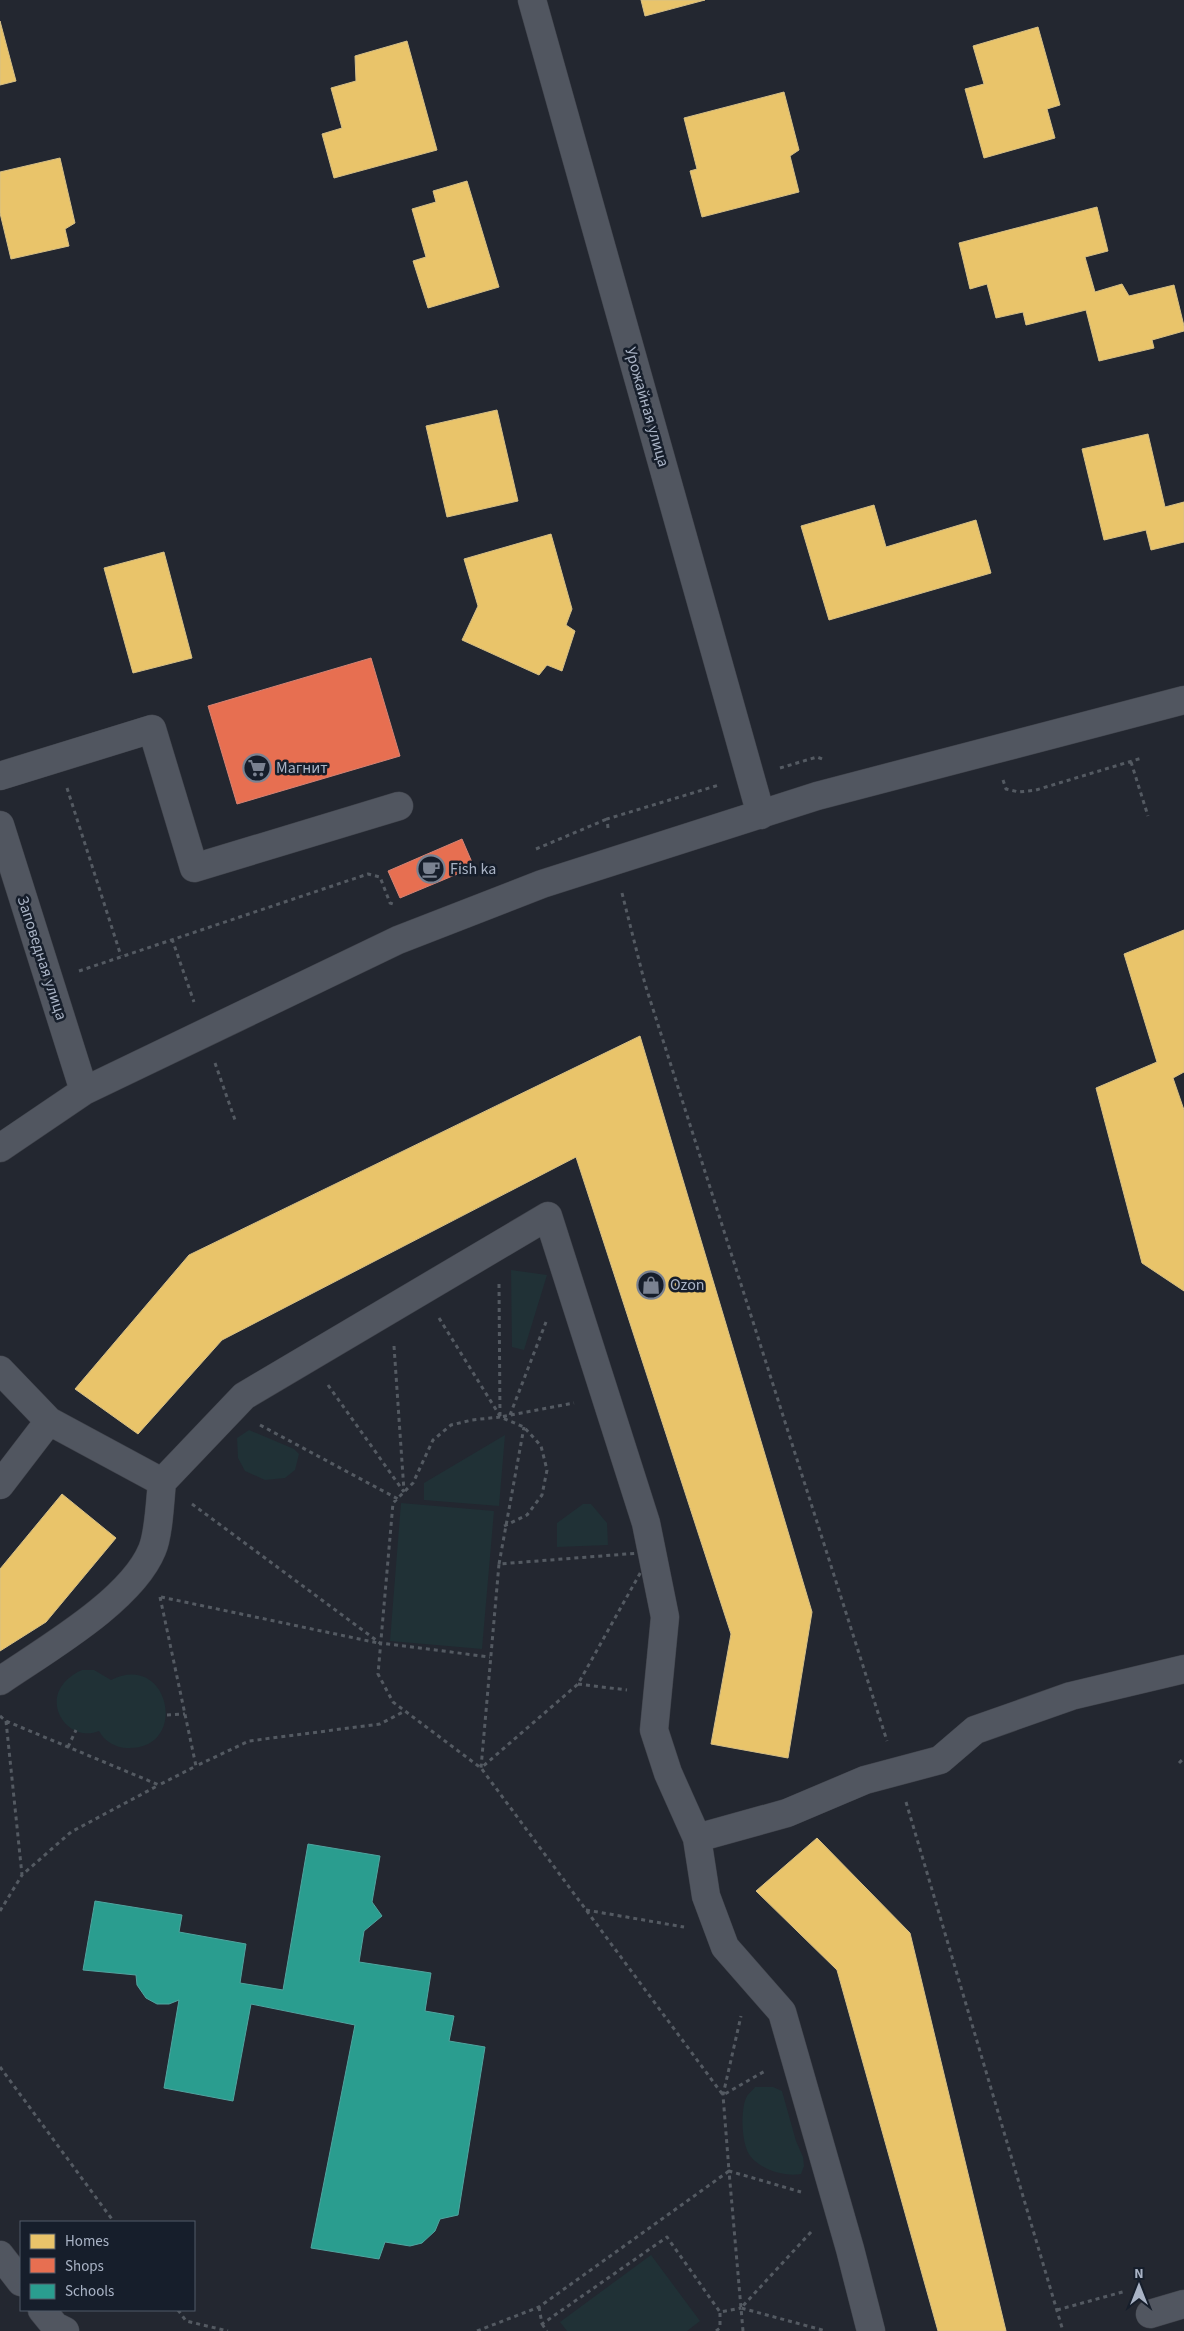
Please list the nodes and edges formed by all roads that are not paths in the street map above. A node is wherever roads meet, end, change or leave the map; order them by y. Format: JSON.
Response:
{"nodes":[{"id":1,"x":532,"y":0,"type":"edge"},
{"id":2,"x":1184,"y":700,"type":"edge"},
{"id":3,"x":0,"y":776,"type":"edge"},
{"id":4,"x":399,"y":806,"type":"dead end"},
{"id":5,"x":761,"y":815,"type":"junction"},
{"id":6,"x":0,"y":825,"type":"edge"},
{"id":7,"x":84,"y":1090,"type":"junction"},
{"id":8,"x":0,"y":1148,"type":"edge"},
{"id":9,"x":0,"y":1370,"type":"edge"},
{"id":10,"x":49,"y":1421,"type":"junction"},
{"id":11,"x":162,"y":1482,"type":"junction"},
{"id":12,"x":0,"y":1485,"type":"edge"},
{"id":13,"x":1184,"y":1669,"type":"edge"},
{"id":14,"x":0,"y":1681,"type":"edge"},
{"id":15,"x":697,"y":1838,"type":"junction"},
{"id":16,"x":0,"y":2255,"type":"edge"},
{"id":17,"x":20,"y":2281,"type":"edge"},
{"id":18,"x":1184,"y":2304,"type":"edge"},
{"id":19,"x":43,"y":2311,"type":"edge"},
{"id":20,"x":1150,"y":2314,"type":"dead end"},
{"id":21,"x":65,"y":2331,"type":"edge"},
{"id":22,"x":871,"y":2331,"type":"edge"}],
"edges":[{"from":1,"to":5,"type":"street","name":"Урожайная улица"},
{"from":2,"to":5,"type":"street"},
{"from":3,"to":4,"type":"street"},
{"from":5,"to":7,"type":"street"},
{"from":6,"to":7,"type":"street","name":"Заповедная улица"},
{"from":7,"to":8,"type":"street"},
{"from":9,"to":10,"type":"street"},
{"from":10,"to":11,"type":"street"},
{"from":10,"to":12,"type":"street"},
{"from":11,"to":14,"type":"street"},
{"from":11,"to":15,"type":"street"},
{"from":13,"to":15,"type":"street"},
{"from":15,"to":22,"type":"street"},
{"from":16,"to":17,"type":"street"},
{"from":18,"to":20,"type":"street"},
{"from":19,"to":21,"type":"street"}]}
